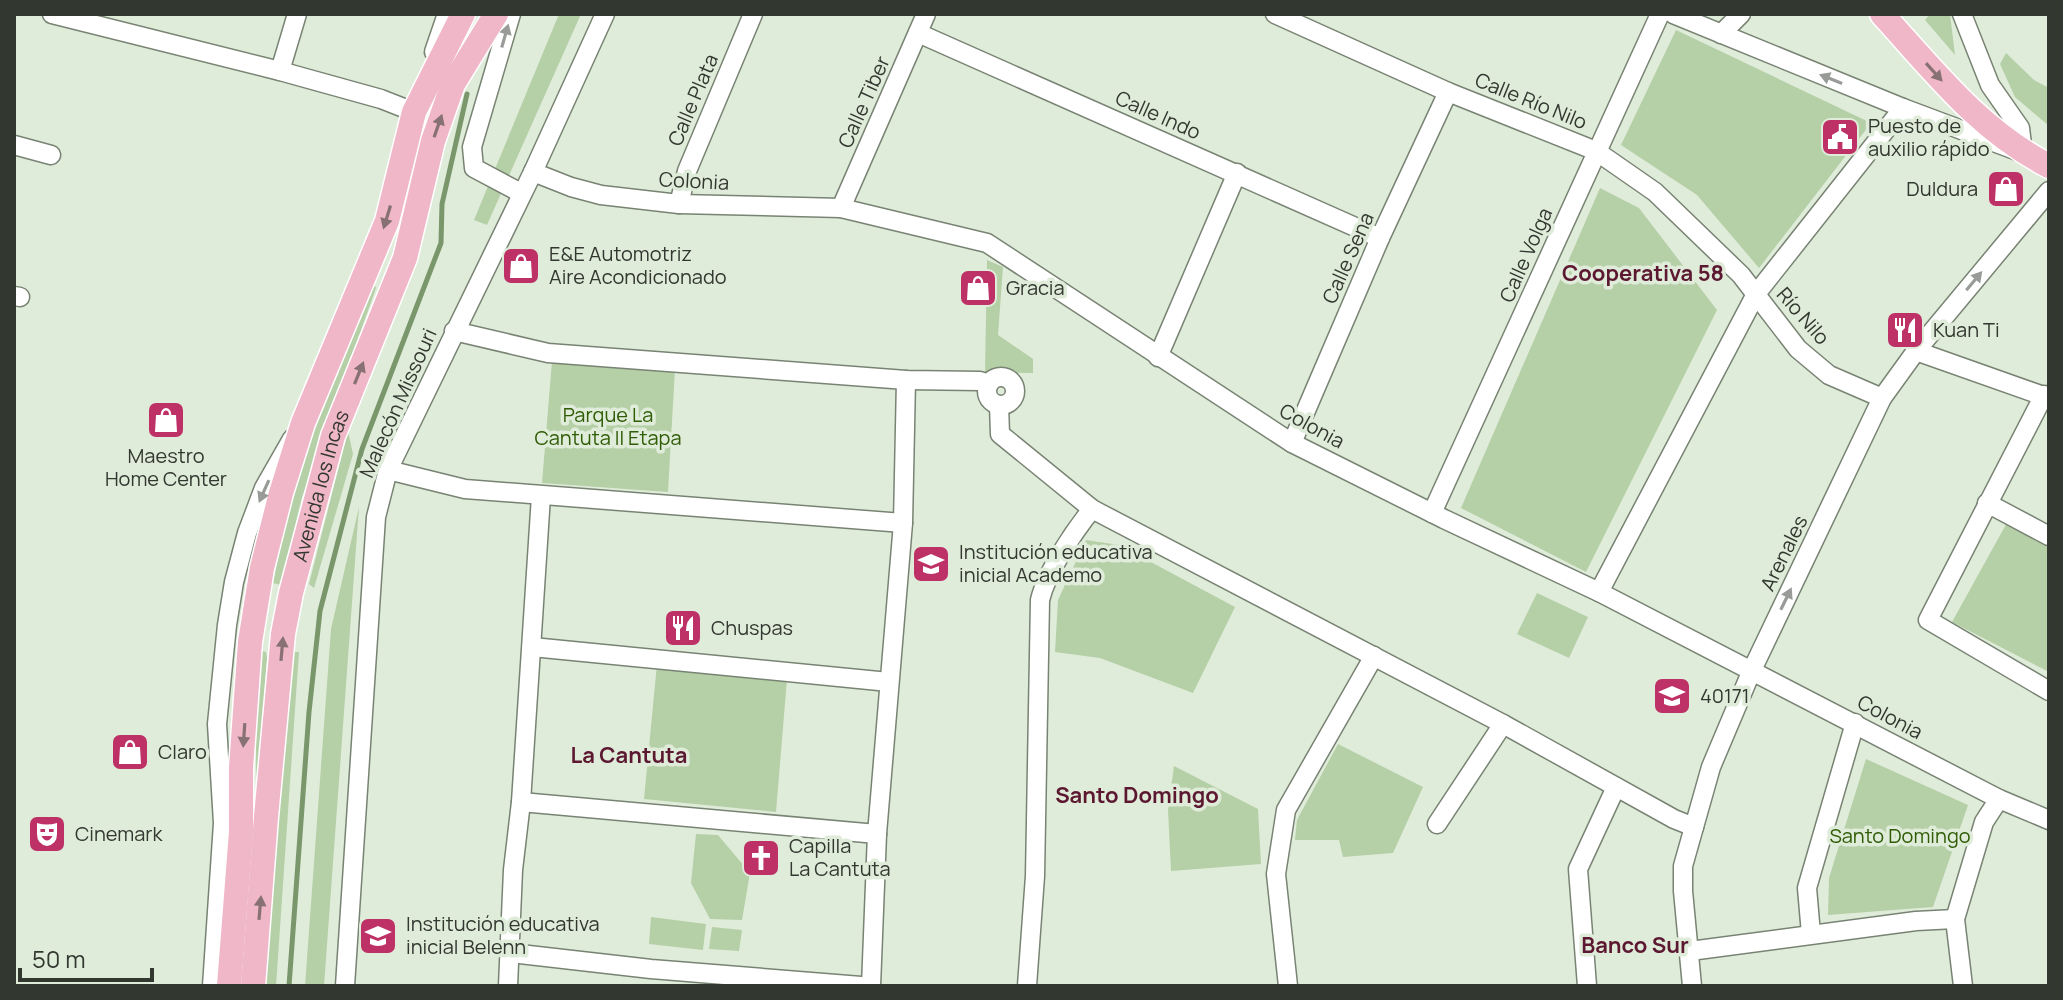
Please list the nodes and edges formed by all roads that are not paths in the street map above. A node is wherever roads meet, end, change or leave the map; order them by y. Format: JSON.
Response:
{"nodes":[{"id":1,"x":52,"y":14,"type":"edge"},
{"id":2,"x":297,"y":14,"type":"edge"},
{"id":3,"x":447,"y":14,"type":"edge"},
{"id":4,"x":463,"y":14,"type":"edge"},
{"id":5,"x":496,"y":14,"type":"edge"},
{"id":6,"x":511,"y":14,"type":"edge"},
{"id":7,"x":605,"y":14,"type":"edge"},
{"id":8,"x":753,"y":14,"type":"edge"},
{"id":9,"x":926,"y":14,"type":"edge"},
{"id":10,"x":1275,"y":14,"type":"edge"},
{"id":11,"x":1660,"y":14,"type":"edge"},
{"id":12,"x":1673,"y":14,"type":"edge"},
{"id":13,"x":1741,"y":14,"type":"edge"},
{"id":14,"x":1882,"y":14,"type":"edge"},
{"id":15,"x":1962,"y":14,"type":"edge"},
{"id":16,"x":918,"y":33,"type":"junction"},
{"id":17,"x":1721,"y":34,"type":"junction"},
{"id":18,"x":280,"y":71,"type":"junction"},
{"id":19,"x":1448,"y":92,"type":"junction"},
{"id":20,"x":1903,"y":108,"type":"junction"},
{"id":21,"x":414,"y":112,"type":"junction"},
{"id":22,"x":14,"y":145,"type":"edge"},
{"id":23,"x":1596,"y":151,"type":"junction"},
{"id":24,"x":2023,"y":153,"type":"junction"},
{"id":25,"x":51,"y":155,"type":"dead end"},
{"id":26,"x":2049,"y":166,"type":"edge"},
{"id":27,"x":533,"y":172,"type":"junction"},
{"id":28,"x":1237,"y":173,"type":"junction"},
{"id":29,"x":2049,"y":191,"type":"edge"},
{"id":30,"x":521,"y":193,"type":"junction"},
{"id":31,"x":679,"y":204,"type":"junction"},
{"id":32,"x":841,"y":208,"type":"junction"},
{"id":33,"x":1380,"y":238,"type":"junction"},
{"id":34,"x":1741,"y":275,"type":"joint"},
{"id":35,"x":1756,"y":294,"type":"junction"},
{"id":36,"x":454,"y":331,"type":"junction"},
{"id":37,"x":1916,"y":351,"type":"junction"},
{"id":38,"x":1158,"y":357,"type":"junction"},
{"id":39,"x":906,"y":380,"type":"junction"},
{"id":40,"x":2046,"y":396,"type":"edge"},
{"id":41,"x":1882,"y":398,"type":"junction"},
{"id":42,"x":303,"y":423,"type":"junction"},
{"id":43,"x":1292,"y":443,"type":"junction"},
{"id":44,"x":388,"y":470,"type":"junction"},
{"id":45,"x":541,"y":496,"type":"junction"},
{"id":46,"x":1987,"y":503,"type":"junction"},
{"id":47,"x":1092,"y":509,"type":"junction"},
{"id":48,"x":1432,"y":513,"type":"junction"},
{"id":49,"x":903,"y":523,"type":"junction"},
{"id":50,"x":2049,"y":536,"type":"edge"},
{"id":51,"x":1599,"y":592,"type":"junction"},
{"id":52,"x":532,"y":647,"type":"junction"},
{"id":53,"x":1374,"y":656,"type":"junction"},
{"id":54,"x":1752,"y":670,"type":"junction"},
{"id":55,"x":889,"y":682,"type":"junction"},
{"id":56,"x":2049,"y":691,"type":"edge"},
{"id":57,"x":1855,"y":723,"type":"junction"},
{"id":58,"x":1503,"y":724,"type":"junction"},
{"id":59,"x":241,"y":768,"type":"junction"},
{"id":60,"x":1616,"y":787,"type":"junction"},
{"id":61,"x":1999,"y":799,"type":"junction"},
{"id":62,"x":521,"y":802,"type":"junction"},
{"id":63,"x":2049,"y":820,"type":"edge"},
{"id":64,"x":223,"y":823,"type":"junction"},
{"id":65,"x":1437,"y":824,"type":"dead end"},
{"id":66,"x":1694,"y":827,"type":"junction"},
{"id":67,"x":877,"y":834,"type":"junction"},
{"id":68,"x":1955,"y":919,"type":"junction"},
{"id":69,"x":1811,"y":934,"type":"junction"},
{"id":70,"x":1690,"y":951,"type":"junction"},
{"id":71,"x":511,"y":953,"type":"junction"},
{"id":72,"x":651,"y":977,"type":"edge"},
{"id":73,"x":212,"y":986,"type":"edge"},
{"id":74,"x":229,"y":986,"type":"edge"},
{"id":75,"x":253,"y":986,"type":"edge"},
{"id":76,"x":345,"y":986,"type":"edge"},
{"id":77,"x":508,"y":986,"type":"edge"},
{"id":78,"x":861,"y":986,"type":"edge"},
{"id":79,"x":871,"y":986,"type":"edge"},
{"id":80,"x":1027,"y":986,"type":"edge"},
{"id":81,"x":1288,"y":986,"type":"edge"},
{"id":82,"x":1587,"y":986,"type":"edge"},
{"id":83,"x":1692,"y":986,"type":"edge"},
{"id":84,"x":1963,"y":986,"type":"edge"}],
"edges":[{"from":1,"to":18,"type":"street"},
{"from":2,"to":18,"type":"street"},
{"from":3,"to":21,"type":"street","name":"Avenida los Incas"},
{"from":4,"to":21,"type":"main road","name":"Avenida los Incas"},
{"from":75,"to":5,"type":"main road","name":"Avenida los Incas","one_way":true},
{"from":30,"to":6,"type":"street","one_way":true},
{"from":7,"to":27,"type":"street","name":"Malecón Missouri"},
{"from":8,"to":31,"type":"street","name":"Calle Plata"},
{"from":9,"to":16,"type":"street","name":"Calle Tiber"},
{"from":10,"to":19,"type":"street","name":"Calle Río Nilo"},
{"from":11,"to":23,"type":"street","name":"Calle Volga"},
{"from":12,"to":17,"type":"street"},
{"from":13,"to":17,"type":"street"},
{"from":14,"to":24,"type":"main road","one_way":true},
{"from":15,"to":24,"type":"street"},
{"from":16,"to":28,"type":"street","name":"Calle Indo"},
{"from":16,"to":32,"type":"street","name":"Calle Tiber"},
{"from":20,"to":17,"type":"street","one_way":true},
{"from":18,"to":21,"type":"street"},
{"from":19,"to":23,"type":"street","name":"Calle Río Nilo"},
{"from":19,"to":33,"type":"street","name":"Calle Sena"},
{"from":20,"to":24,"type":"street"},
{"from":20,"to":35,"type":"street"},
{"from":21,"to":42,"type":"main road","name":"Avenida los Incas","one_way":true},
{"from":22,"to":25,"type":"street"},
{"from":23,"to":34,"type":"street","name":"Calle Río Nilo"},
{"from":23,"to":48,"type":"street","name":"Calle Volga"},
{"from":24,"to":26,"type":"main road"},
{"from":27,"to":30,"type":"street","name":"Malecón Missouri"},
{"from":27,"to":31,"type":"street","name":"Colonia"},
{"from":28,"to":33,"type":"street","name":"Calle Indo"},
{"from":28,"to":38,"type":"street"},
{"from":37,"to":29,"type":"street","name":"Arenales","one_way":true},
{"from":30,"to":36,"type":"street","name":"Malecón Missouri"},
{"from":31,"to":32,"type":"street","name":"Colonia"},
{"from":32,"to":38,"type":"street","name":"Colonia"},
{"from":33,"to":43,"type":"street","name":"Calle Sena"},
{"from":34,"to":35,"type":"street","name":"Río Nilo"},
{"from":35,"to":41,"type":"street","name":"Río Nilo"},
{"from":35,"to":51,"type":"street"},
{"from":36,"to":39,"type":"street"},
{"from":36,"to":44,"type":"street","name":"Malecón Missouri"},
{"from":37,"to":40,"type":"street"},
{"from":37,"to":41,"type":"street","name":"Arenales"},
{"from":38,"to":43,"type":"street","name":"Colonia"},
{"from":39,"to":47,"type":"street"},
{"from":39,"to":49,"type":"street"},
{"from":40,"to":46,"type":"street"},
{"from":54,"to":41,"type":"street","name":"Arenales","one_way":true},
{"from":42,"to":59,"type":"main road","name":"Avenida los Incas","one_way":true},
{"from":42,"to":64,"type":"street","name":"Avenida los Incas","one_way":true},
{"from":43,"to":48,"type":"street","name":"Colonia"},
{"from":44,"to":45,"type":"street"},
{"from":44,"to":76,"type":"street","name":"Malecón Missouri"},
{"from":45,"to":49,"type":"street"},
{"from":45,"to":52,"type":"street"},
{"from":46,"to":50,"type":"street"},
{"from":46,"to":56,"type":"street"},
{"from":47,"to":53,"type":"street"},
{"from":47,"to":80,"type":"street"},
{"from":48,"to":51,"type":"street","name":"Colonia"},
{"from":49,"to":55,"type":"street"},
{"from":51,"to":54,"type":"street","name":"Colonia"},
{"from":52,"to":55,"type":"street"},
{"from":52,"to":62,"type":"street"},
{"from":53,"to":58,"type":"street"},
{"from":53,"to":81,"type":"street"},
{"from":54,"to":57,"type":"street","name":"Colonia"},
{"from":54,"to":66,"type":"street","name":"Arenales"},
{"from":55,"to":67,"type":"street"},
{"from":57,"to":61,"type":"street","name":"Colonia"},
{"from":57,"to":69,"type":"street"},
{"from":58,"to":60,"type":"street"},
{"from":58,"to":65,"type":"street"},
{"from":59,"to":64,"type":"main road"},
{"from":59,"to":74,"type":"main road","name":"Avenida los Incas"},
{"from":60,"to":66,"type":"street"},
{"from":60,"to":82,"type":"street"},
{"from":61,"to":63,"type":"street","name":"Colonia"},
{"from":61,"to":68,"type":"street"},
{"from":62,"to":67,"type":"street"},
{"from":62,"to":71,"type":"street"},
{"from":64,"to":73,"type":"street","name":"Avenida los Incas"},
{"from":66,"to":70,"type":"street","name":"Arenales"},
{"from":67,"to":79,"type":"street"},
{"from":68,"to":69,"type":"street"},
{"from":68,"to":84,"type":"street"},
{"from":69,"to":70,"type":"street"},
{"from":70,"to":83,"type":"street","name":"Arenales"},
{"from":71,"to":72,"type":"street"},
{"from":71,"to":77,"type":"street"},
{"from":72,"to":78,"type":"street"}]}
